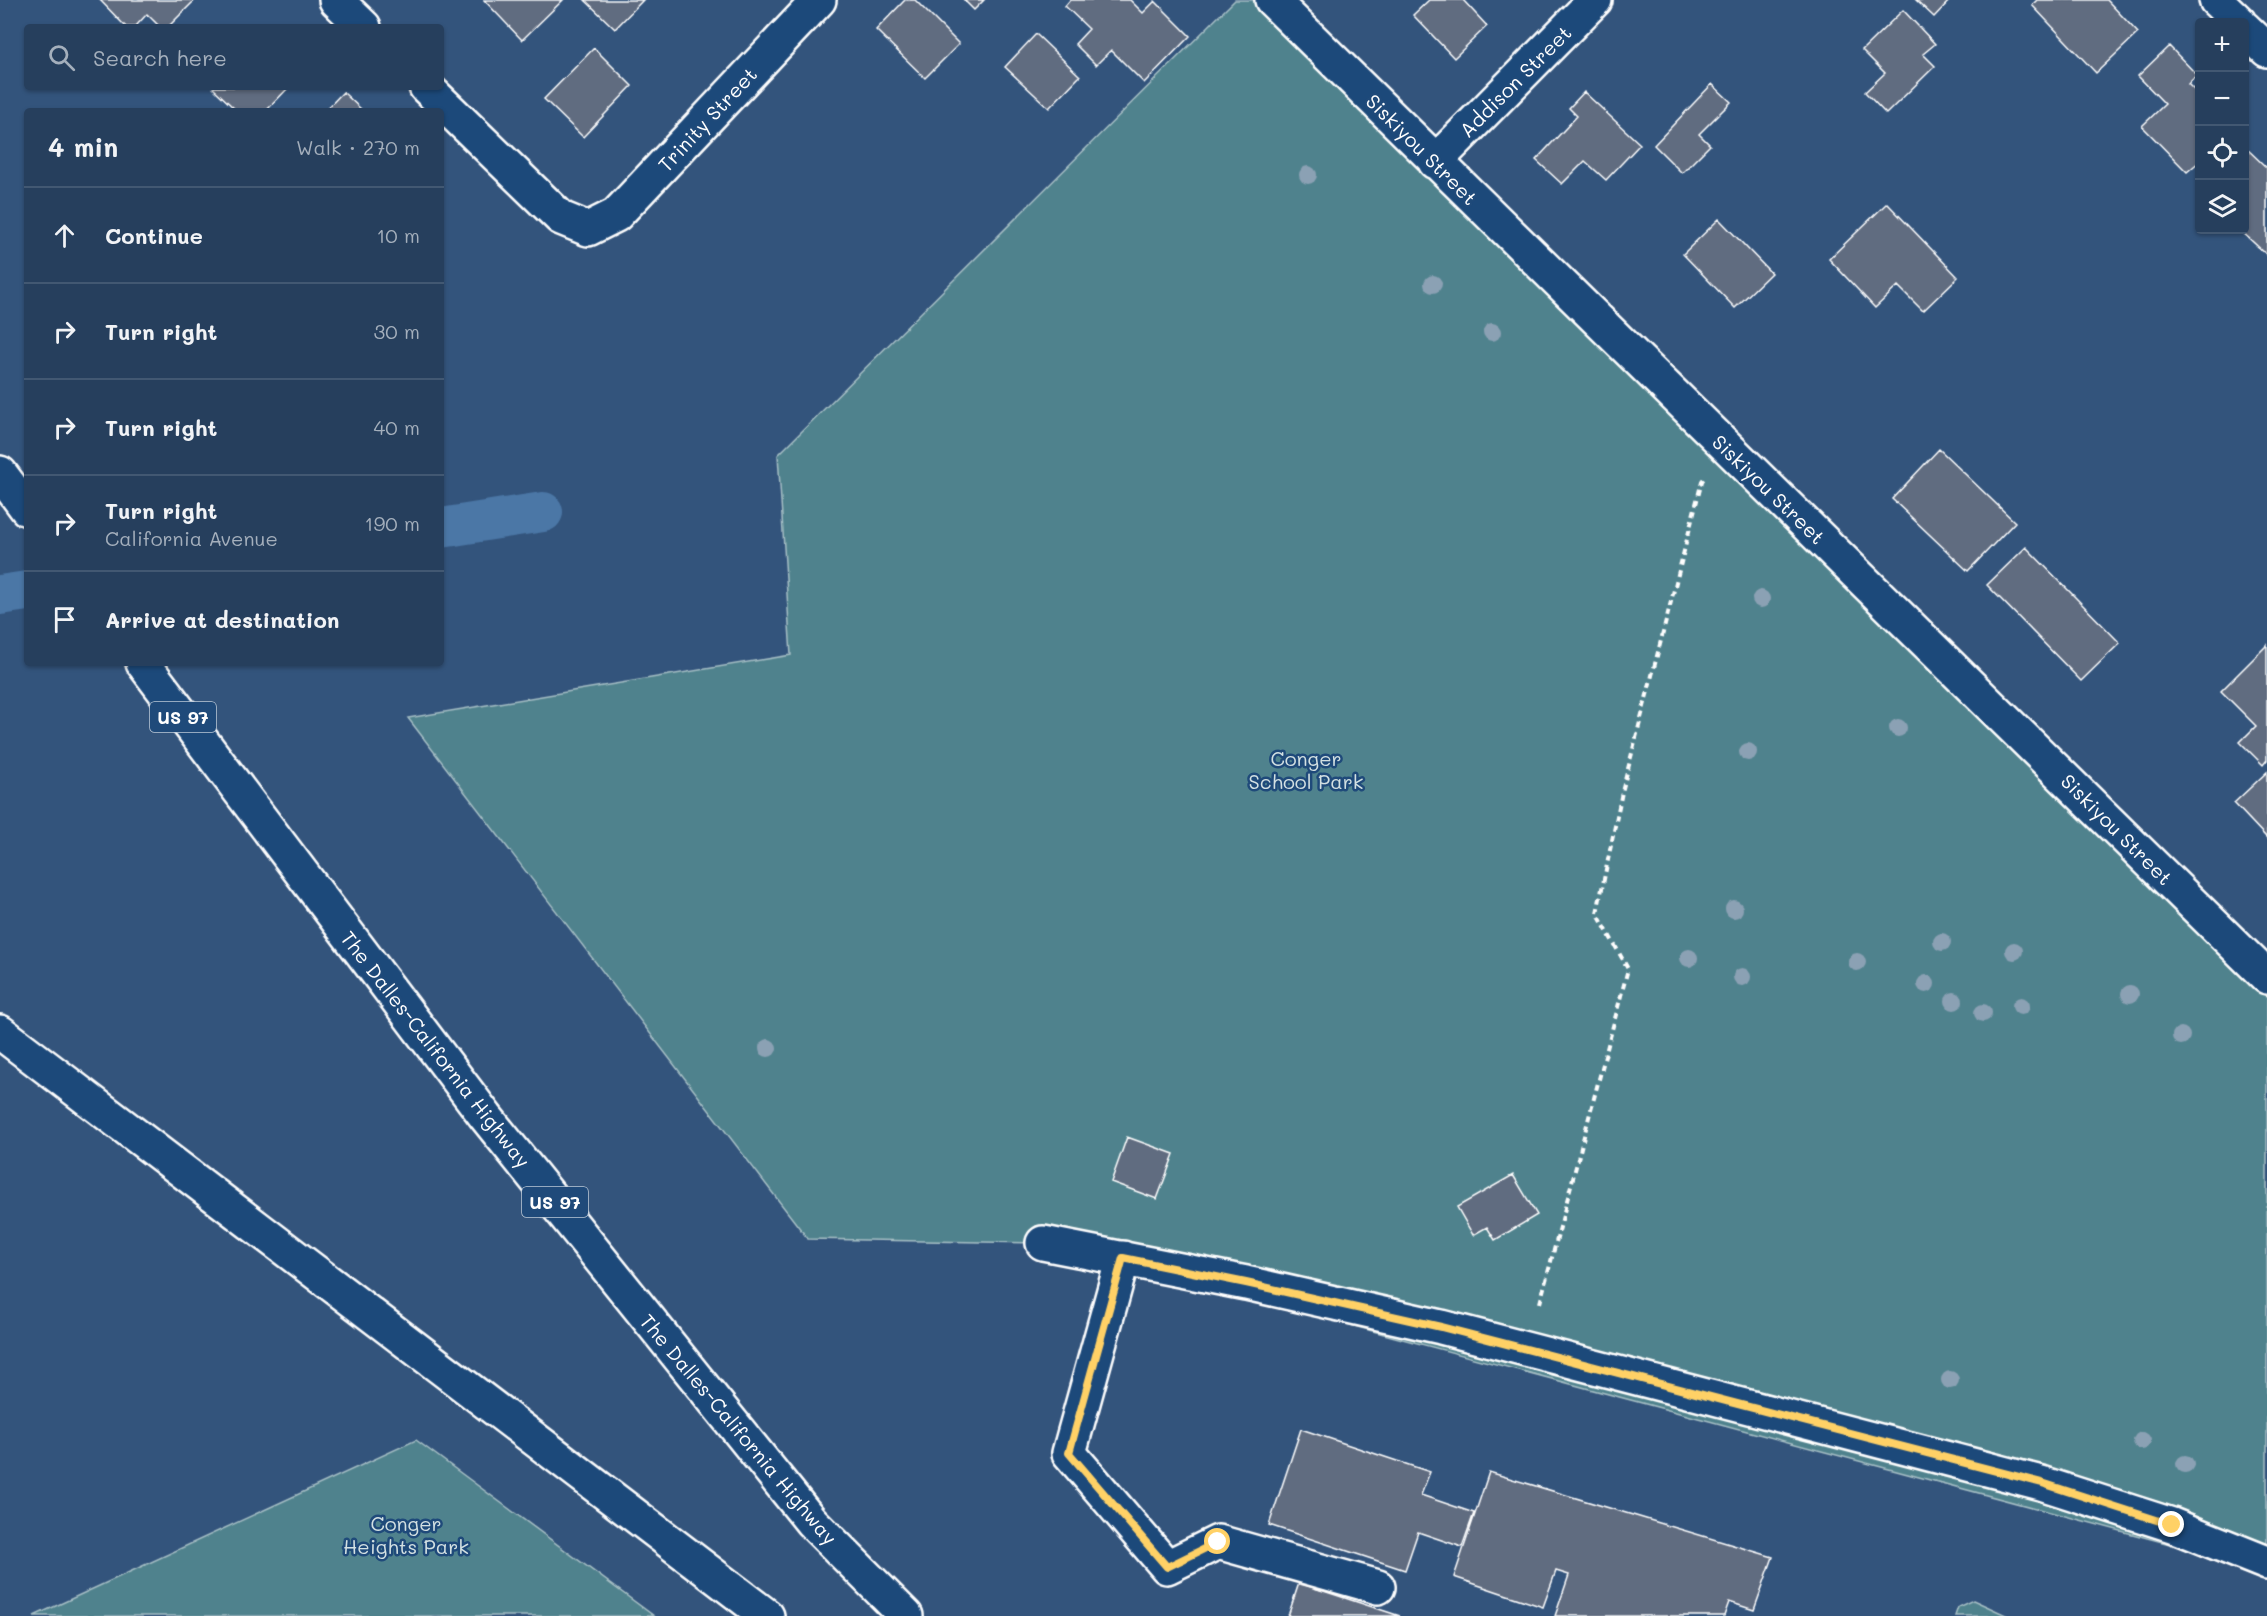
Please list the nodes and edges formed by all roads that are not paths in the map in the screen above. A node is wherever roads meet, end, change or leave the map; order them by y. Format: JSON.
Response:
{"nodes":[{"id":1,"x":336,"y":0,"type":"edge"},
{"id":2,"x":819,"y":0,"type":"edge"},
{"id":3,"x":1272,"y":0,"type":"edge"},
{"id":4,"x":1595,"y":0,"type":"edge"},
{"id":5,"x":2216,"y":0,"type":"edge"},
{"id":6,"x":2235,"y":18,"type":"edge"},
{"id":7,"x":361,"y":24,"type":"edge"},
{"id":8,"x":2249,"y":33,"type":"edge"},
{"id":9,"x":2267,"y":50,"type":"edge"},
{"id":10,"x":429,"y":90,"type":"edge"},
{"id":11,"x":1436,"y":162,"type":"junction"},
{"id":12,"x":0,"y":473,"type":"edge"},
{"id":13,"x":24,"y":505,"type":"edge"},
{"id":14,"x":145,"y":666,"type":"edge"},
{"id":15,"x":2267,"y":977,"type":"edge"},
{"id":16,"x":0,"y":1032,"type":"edge"},
{"id":17,"x":1043,"y":1243,"type":"dead end"},
{"id":18,"x":1123,"y":1258,"type":"junction"},
{"id":19,"x":2267,"y":1563,"type":"edge"},
{"id":20,"x":1378,"y":1587,"type":"dead end"},
{"id":21,"x":767,"y":1616,"type":"edge"},
{"id":22,"x":906,"y":1616,"type":"edge"}],
"edges":[{"from":1,"to":7,"type":"main road"},
{"from":2,"to":10,"type":"main road","name":"Trinity Street"},
{"from":3,"to":11,"type":"main road","name":"Siskiyou Street"},
{"from":4,"to":11,"type":"main road","name":"Addison Street"},
{"from":5,"to":6,"type":"main road"},
{"from":8,"to":9,"type":"main road"},
{"from":11,"to":15,"type":"main road","name":"Siskiyou Street"},
{"from":12,"to":13,"type":"main road"},
{"from":14,"to":22,"type":"main road","name":"The Dalles-California Highway","number":"US 97"},
{"from":16,"to":21,"type":"main road"},
{"from":17,"to":18,"type":"main road"},
{"from":18,"to":19,"type":"main road"},
{"from":18,"to":20,"type":"main road"}]}
